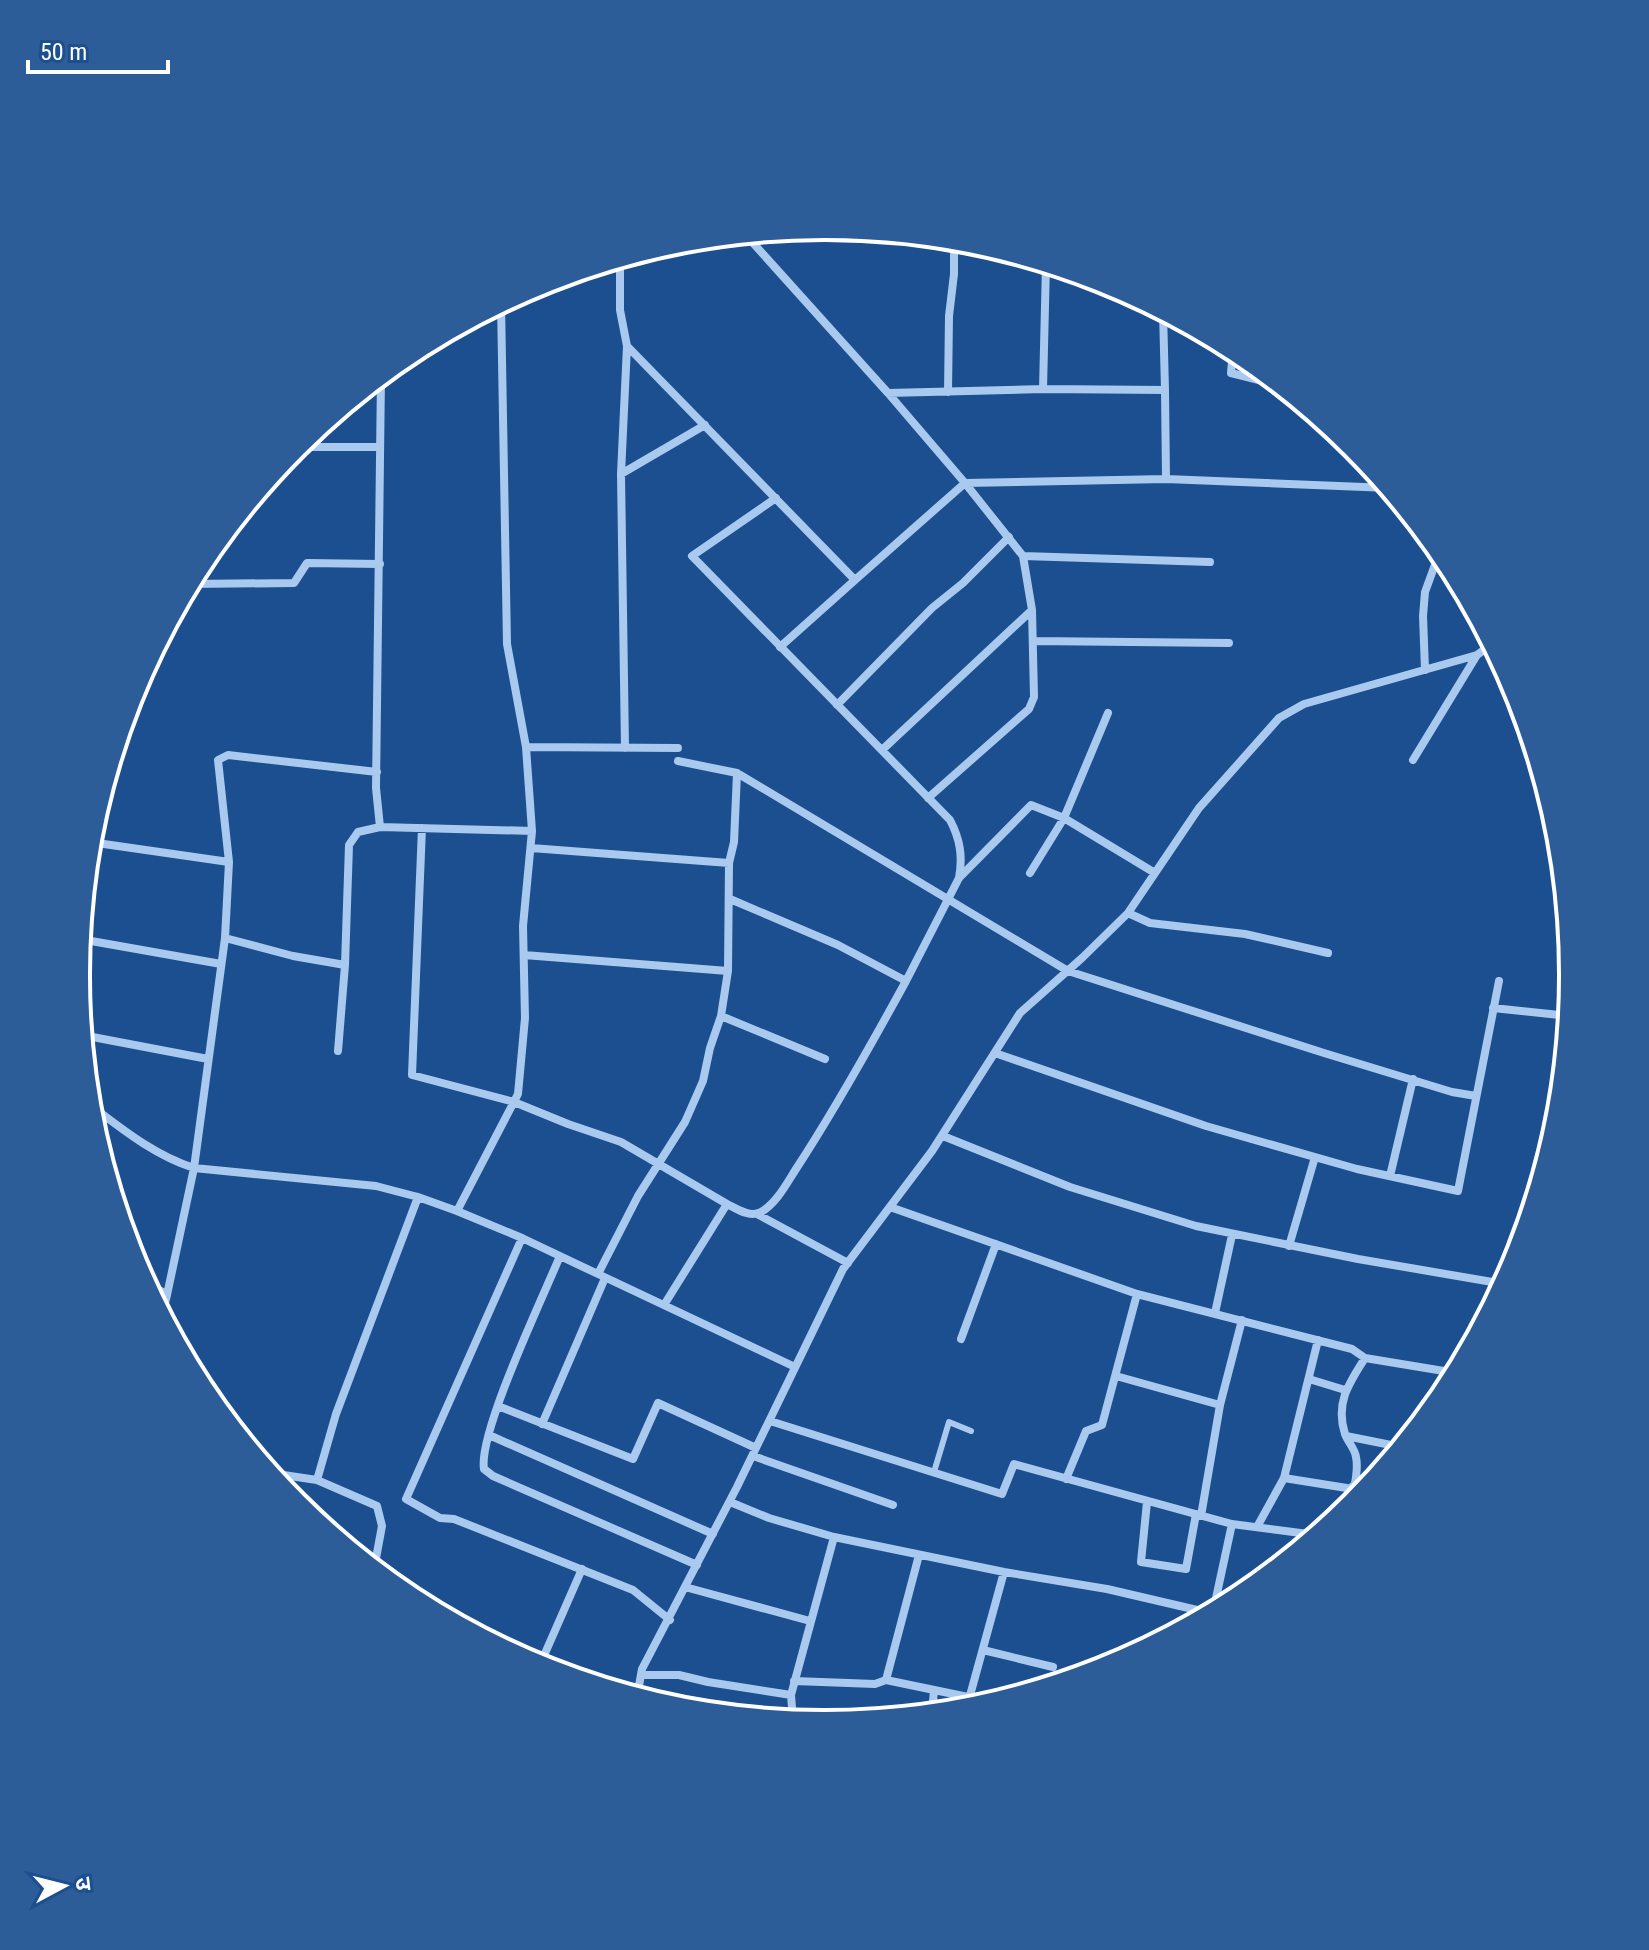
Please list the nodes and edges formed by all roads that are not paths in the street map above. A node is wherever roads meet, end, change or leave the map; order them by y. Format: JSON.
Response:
{"nodes":[{"id":1,"x":754,"y":244,"type":"edge"},
{"id":2,"x":954,"y":253,"type":"edge"},
{"id":3,"x":620,"y":270,"type":"edge"},
{"id":4,"x":1046,"y":275,"type":"edge"},
{"id":5,"x":501,"y":315,"type":"edge"},
{"id":6,"x":1163,"y":324,"type":"edge"},
{"id":7,"x":627,"y":346,"type":"junction"},
{"id":8,"x":1232,"y":363,"type":"edge"},
{"id":9,"x":1254,"y":379,"type":"edge"},
{"id":10,"x":381,"y":389,"type":"edge"},
{"id":11,"x":1043,"y":389,"type":"junction"},
{"id":12,"x":1165,"y":390,"type":"junction"},
{"id":13,"x":948,"y":392,"type":"junction"},
{"id":14,"x":888,"y":393,"type":"junction"},
{"id":15,"x":705,"y":425,"type":"junction"},
{"id":16,"x":315,"y":447,"type":"edge"},
{"id":17,"x":380,"y":447,"type":"junction"},
{"id":18,"x":621,"y":474,"type":"junction"},
{"id":19,"x":1166,"y":479,"type":"junction"},
{"id":20,"x":965,"y":483,"type":"junction"},
{"id":21,"x":1374,"y":487,"type":"edge"},
{"id":22,"x":776,"y":498,"type":"junction"},
{"id":23,"x":1009,"y":537,"type":"junction"},
{"id":24,"x":1023,"y":556,"type":"junction"},
{"id":25,"x":1210,"y":562,"type":"dead end"},
{"id":26,"x":380,"y":564,"type":"junction"},
{"id":27,"x":1434,"y":566,"type":"edge"},
{"id":28,"x":855,"y":580,"type":"junction"},
{"id":29,"x":203,"y":584,"type":"edge"},
{"id":30,"x":1032,"y":610,"type":"junction"},
{"id":31,"x":1033,"y":641,"type":"junction"},
{"id":32,"x":1229,"y":643,"type":"dead end"},
{"id":33,"x":780,"y":647,"type":"junction"},
{"id":34,"x":1483,"y":650,"type":"edge"},
{"id":35,"x":1477,"y":655,"type":"junction"},
{"id":36,"x":1425,"y":670,"type":"junction"},
{"id":37,"x":837,"y":705,"type":"junction"},
{"id":38,"x":1108,"y":713,"type":"dead end"},
{"id":39,"x":526,"y":747,"type":"junction"},
{"id":40,"x":625,"y":748,"type":"junction"},
{"id":41,"x":678,"y":748,"type":"dead end"},
{"id":42,"x":882,"y":750,"type":"junction"},
{"id":43,"x":1413,"y":760,"type":"dead end"},
{"id":44,"x":678,"y":761,"type":"dead end"},
{"id":45,"x":377,"y":772,"type":"junction"},
{"id":46,"x":737,"y":773,"type":"junction"},
{"id":47,"x":928,"y":798,"type":"junction"},
{"id":48,"x":1064,"y":818,"type":"junction"},
{"id":49,"x":380,"y":827,"type":"junction"},
{"id":50,"x":422,"y":828,"type":"junction"},
{"id":51,"x":532,"y":831,"type":"junction"},
{"id":52,"x":102,"y":844,"type":"edge"},
{"id":53,"x":531,"y":848,"type":"junction"},
{"id":54,"x":229,"y":862,"type":"junction"},
{"id":55,"x":729,"y":863,"type":"junction"},
{"id":56,"x":1030,"y":873,"type":"dead end"},
{"id":57,"x":1155,"y":873,"type":"junction"},
{"id":58,"x":959,"y":878,"type":"junction"},
{"id":59,"x":730,"y":899,"type":"junction"},
{"id":60,"x":948,"y":900,"type":"junction"},
{"id":61,"x":1128,"y":913,"type":"junction"},
{"id":62,"x":225,"y":938,"type":"junction"},
{"id":63,"x":91,"y":941,"type":"edge"},
{"id":64,"x":1328,"y":953,"type":"dead end"},
{"id":65,"x":524,"y":955,"type":"junction"},
{"id":66,"x":221,"y":964,"type":"junction"},
{"id":67,"x":345,"y":965,"type":"junction"},
{"id":68,"x":728,"y":971,"type":"junction"},
{"id":69,"x":1068,"y":971,"type":"junction"},
{"id":70,"x":906,"y":981,"type":"junction"},
{"id":71,"x":1499,"y":981,"type":"dead end"},
{"id":72,"x":1493,"y":1008,"type":"junction"},
{"id":73,"x":1557,"y":1015,"type":"edge"},
{"id":74,"x":721,"y":1016,"type":"junction"},
{"id":75,"x":93,"y":1037,"type":"edge"},
{"id":76,"x":338,"y":1051,"type":"dead end"},
{"id":77,"x":995,"y":1053,"type":"junction"},
{"id":78,"x":208,"y":1059,"type":"junction"},
{"id":79,"x":825,"y":1059,"type":"dead end"},
{"id":80,"x":1413,"y":1079,"type":"junction"},
{"id":81,"x":1476,"y":1096,"type":"junction"},
{"id":82,"x":514,"y":1102,"type":"junction"},
{"id":83,"x":103,"y":1115,"type":"edge"},
{"id":84,"x":943,"y":1136,"type":"junction"},
{"id":85,"x":1315,"y":1157,"type":"junction"},
{"id":86,"x":659,"y":1164,"type":"junction"},
{"id":87,"x":194,"y":1168,"type":"junction"},
{"id":88,"x":1390,"y":1176,"type":"junction"},
{"id":89,"x":418,"y":1197,"type":"junction"},
{"id":90,"x":727,"y":1204,"type":"junction"},
{"id":91,"x":890,"y":1207,"type":"junction"},
{"id":92,"x":457,"y":1211,"type":"junction"},
{"id":93,"x":757,"y":1214,"type":"junction"},
{"id":94,"x":1232,"y":1235,"type":"junction"},
{"id":95,"x":522,"y":1238,"type":"junction"},
{"id":96,"x":996,"y":1244,"type":"junction"},
{"id":97,"x":1289,"y":1246,"type":"junction"},
{"id":98,"x":560,"y":1256,"type":"junction"},
{"id":99,"x":848,"y":1263,"type":"junction"},
{"id":100,"x":601,"y":1276,"type":"junction"},
{"id":101,"x":1491,"y":1282,"type":"edge"},
{"id":102,"x":162,"y":1292,"type":"edge"},
{"id":103,"x":1137,"y":1294,"type":"junction"},
{"id":104,"x":167,"y":1295,"type":"junction"},
{"id":105,"x":166,"y":1300,"type":"edge"},
{"id":106,"x":664,"y":1305,"type":"junction"},
{"id":107,"x":1215,"y":1313,"type":"junction"},
{"id":108,"x":1242,"y":1320,"type":"junction"},
{"id":109,"x":961,"y":1339,"type":"dead end"},
{"id":110,"x":1318,"y":1340,"type":"junction"},
{"id":111,"x":1365,"y":1358,"type":"junction"},
{"id":112,"x":795,"y":1367,"type":"junction"},
{"id":113,"x":1443,"y":1371,"type":"edge"},
{"id":114,"x":1116,"y":1376,"type":"junction"},
{"id":115,"x":1309,"y":1379,"type":"junction"},
{"id":116,"x":1345,"y":1390,"type":"junction"},
{"id":117,"x":1220,"y":1405,"type":"junction"},
{"id":118,"x":498,"y":1406,"type":"junction"},
{"id":119,"x":770,"y":1421,"type":"junction"},
{"id":120,"x":542,"y":1424,"type":"junction"},
{"id":121,"x":971,"y":1431,"type":"dead end"},
{"id":122,"x":489,"y":1435,"type":"junction"},
{"id":123,"x":1346,"y":1436,"type":"junction"},
{"id":124,"x":1389,"y":1445,"type":"edge"},
{"id":125,"x":754,"y":1452,"type":"junction"},
{"id":126,"x":934,"y":1472,"type":"junction"},
{"id":127,"x":288,"y":1476,"type":"edge"},
{"id":128,"x":1284,"y":1478,"type":"junction"},
{"id":129,"x":1066,"y":1479,"type":"junction"},
{"id":130,"x":317,"y":1480,"type":"junction"},
{"id":131,"x":1353,"y":1484,"type":"edge"},
{"id":132,"x":1350,"y":1488,"type":"edge"},
{"id":133,"x":730,"y":1502,"type":"junction"},
{"id":134,"x":1147,"y":1502,"type":"junction"},
{"id":135,"x":893,"y":1505,"type":"dead end"},
{"id":136,"x":1199,"y":1515,"type":"junction"},
{"id":137,"x":1232,"y":1524,"type":"junction"},
{"id":138,"x":1257,"y":1527,"type":"junction"},
{"id":139,"x":1302,"y":1533,"type":"edge"},
{"id":140,"x":713,"y":1534,"type":"junction"},
{"id":141,"x":834,"y":1537,"type":"junction"},
{"id":142,"x":919,"y":1555,"type":"junction"},
{"id":143,"x":376,"y":1557,"type":"edge"},
{"id":144,"x":697,"y":1565,"type":"junction"},
{"id":145,"x":582,"y":1569,"type":"junction"},
{"id":146,"x":1004,"y":1572,"type":"junction"},
{"id":147,"x":685,"y":1587,"type":"junction"},
{"id":148,"x":1215,"y":1597,"type":"edge"},
{"id":149,"x":1195,"y":1609,"type":"edge"},
{"id":150,"x":670,"y":1620,"type":"junction"},
{"id":151,"x":810,"y":1621,"type":"junction"},
{"id":152,"x":983,"y":1650,"type":"junction"},
{"id":153,"x":544,"y":1655,"type":"edge"},
{"id":154,"x":1053,"y":1667,"type":"dead end"},
{"id":155,"x":641,"y":1675,"type":"junction"},
{"id":156,"x":886,"y":1680,"type":"junction"},
{"id":157,"x":794,"y":1681,"type":"junction"},
{"id":158,"x":639,"y":1685,"type":"edge"},
{"id":159,"x":934,"y":1690,"type":"junction"},
{"id":160,"x":791,"y":1695,"type":"junction"},
{"id":161,"x":969,"y":1695,"type":"edge"},
{"id":162,"x":963,"y":1696,"type":"edge"},
{"id":163,"x":933,"y":1701,"type":"edge"},
{"id":164,"x":792,"y":1709,"type":"edge"}],
"edges":[{"from":1,"to":14,"type":"street"},
{"from":2,"to":13,"type":"street"},
{"from":3,"to":7,"type":"street"},
{"from":4,"to":11,"type":"street"},
{"from":5,"to":39,"type":"street"},
{"from":6,"to":12,"type":"street"},
{"from":7,"to":15,"type":"street"},
{"from":7,"to":18,"type":"street"},
{"from":8,"to":9,"type":"street"},
{"from":10,"to":17,"type":"street"},
{"from":11,"to":12,"type":"street"},
{"from":11,"to":13,"type":"street"},
{"from":12,"to":19,"type":"street"},
{"from":13,"to":14,"type":"street"},
{"from":14,"to":20,"type":"street"},
{"from":15,"to":18,"type":"street"},
{"from":15,"to":22,"type":"street"},
{"from":16,"to":17,"type":"street"},
{"from":17,"to":26,"type":"street"},
{"from":18,"to":40,"type":"street"},
{"from":19,"to":20,"type":"street"},
{"from":19,"to":21,"type":"street"},
{"from":20,"to":23,"type":"street"},
{"from":20,"to":28,"type":"street"},
{"from":22,"to":28,"type":"street"},
{"from":22,"to":33,"type":"street"},
{"from":23,"to":24,"type":"street"},
{"from":23,"to":37,"type":"street"},
{"from":24,"to":25,"type":"street"},
{"from":24,"to":30,"type":"street"},
{"from":26,"to":29,"type":"street"},
{"from":26,"to":45,"type":"street"},
{"from":27,"to":36,"type":"street"},
{"from":28,"to":33,"type":"street"},
{"from":30,"to":31,"type":"street"},
{"from":30,"to":42,"type":"street"},
{"from":31,"to":32,"type":"street"},
{"from":31,"to":47,"type":"street"},
{"from":33,"to":37,"type":"street"},
{"from":34,"to":35,"type":"street"},
{"from":35,"to":36,"type":"street"},
{"from":35,"to":43,"type":"street"},
{"from":36,"to":57,"type":"street"},
{"from":37,"to":42,"type":"street"},
{"from":38,"to":48,"type":"street"},
{"from":39,"to":40,"type":"street"},
{"from":39,"to":51,"type":"street"},
{"from":40,"to":41,"type":"street"},
{"from":42,"to":47,"type":"street"},
{"from":44,"to":46,"type":"street"},
{"from":45,"to":49,"type":"street"},
{"from":45,"to":54,"type":"street"},
{"from":46,"to":55,"type":"street"},
{"from":46,"to":60,"type":"street"},
{"from":47,"to":58,"type":"street"},
{"from":48,"to":56,"type":"street"},
{"from":48,"to":57,"type":"street"},
{"from":48,"to":58,"type":"street"},
{"from":49,"to":50,"type":"street"},
{"from":49,"to":67,"type":"street"},
{"from":50,"to":51,"type":"street"},
{"from":50,"to":82,"type":"street"},
{"from":51,"to":53,"type":"street"},
{"from":52,"to":54,"type":"street"},
{"from":53,"to":55,"type":"street"},
{"from":53,"to":65,"type":"street"},
{"from":54,"to":62,"type":"street"},
{"from":55,"to":59,"type":"street"},
{"from":57,"to":61,"type":"street"},
{"from":58,"to":60,"type":"street"},
{"from":59,"to":68,"type":"street"},
{"from":59,"to":70,"type":"street"},
{"from":60,"to":69,"type":"street"},
{"from":60,"to":70,"type":"street"},
{"from":61,"to":64,"type":"street"},
{"from":61,"to":69,"type":"street"},
{"from":62,"to":66,"type":"street"},
{"from":62,"to":67,"type":"street"},
{"from":63,"to":66,"type":"street"},
{"from":65,"to":68,"type":"street"},
{"from":65,"to":82,"type":"street"},
{"from":66,"to":78,"type":"street"},
{"from":67,"to":76,"type":"street"},
{"from":68,"to":74,"type":"street"},
{"from":69,"to":77,"type":"street"},
{"from":69,"to":80,"type":"street"},
{"from":70,"to":93,"type":"street"},
{"from":71,"to":72,"type":"street"},
{"from":72,"to":73,"type":"street"},
{"from":72,"to":81,"type":"street"},
{"from":74,"to":79,"type":"street"},
{"from":74,"to":86,"type":"street"},
{"from":75,"to":78,"type":"street"},
{"from":77,"to":84,"type":"street"},
{"from":77,"to":85,"type":"street"},
{"from":78,"to":87,"type":"street"},
{"from":80,"to":81,"type":"street"},
{"from":80,"to":88,"type":"street"},
{"from":81,"to":88,"type":"street"},
{"from":82,"to":86,"type":"street"},
{"from":82,"to":92,"type":"street"},
{"from":83,"to":87,"type":"street"},
{"from":84,"to":91,"type":"street"},
{"from":84,"to":94,"type":"street"},
{"from":85,"to":88,"type":"street"},
{"from":85,"to":97,"type":"street"},
{"from":86,"to":90,"type":"street"},
{"from":86,"to":100,"type":"street"},
{"from":87,"to":89,"type":"street"},
{"from":87,"to":104,"type":"street"},
{"from":89,"to":92,"type":"street"},
{"from":89,"to":130,"type":"street"},
{"from":90,"to":93,"type":"street"},
{"from":90,"to":106,"type":"street"},
{"from":91,"to":96,"type":"street"},
{"from":91,"to":99,"type":"street"},
{"from":92,"to":95,"type":"street"},
{"from":93,"to":99,"type":"street"},
{"from":94,"to":97,"type":"street"},
{"from":94,"to":107,"type":"street"},
{"from":95,"to":98,"type":"street"},
{"from":95,"to":145,"type":"street"},
{"from":96,"to":103,"type":"street"},
{"from":96,"to":109,"type":"street"},
{"from":97,"to":101,"type":"street"},
{"from":98,"to":100,"type":"street"},
{"from":98,"to":118,"type":"street"},
{"from":99,"to":112,"type":"street"},
{"from":100,"to":106,"type":"street"},
{"from":100,"to":120,"type":"street"},
{"from":102,"to":104,"type":"street"},
{"from":103,"to":107,"type":"street"},
{"from":103,"to":114,"type":"street"},
{"from":104,"to":105,"type":"street"},
{"from":106,"to":112,"type":"street"},
{"from":107,"to":108,"type":"street"},
{"from":108,"to":110,"type":"street"},
{"from":108,"to":117,"type":"street"},
{"from":110,"to":111,"type":"street"},
{"from":110,"to":115,"type":"street"},
{"from":111,"to":113,"type":"street"},
{"from":111,"to":116,"type":"street"},
{"from":112,"to":119,"type":"street"},
{"from":114,"to":117,"type":"street"},
{"from":114,"to":129,"type":"street"},
{"from":115,"to":116,"type":"street"},
{"from":115,"to":128,"type":"street"},
{"from":116,"to":123,"type":"street"},
{"from":117,"to":136,"type":"street"},
{"from":118,"to":120,"type":"street"},
{"from":118,"to":122,"type":"street"},
{"from":119,"to":125,"type":"street"},
{"from":119,"to":126,"type":"street"},
{"from":120,"to":125,"type":"street"},
{"from":121,"to":126,"type":"lane"},
{"from":122,"to":140,"type":"street"},
{"from":122,"to":144,"type":"street"},
{"from":123,"to":124,"type":"street"},
{"from":123,"to":131,"type":"street"},
{"from":125,"to":133,"type":"street"},
{"from":125,"to":135,"type":"street"},
{"from":126,"to":129,"type":"street"},
{"from":127,"to":130,"type":"street"},
{"from":128,"to":132,"type":"street"},
{"from":128,"to":138,"type":"street"},
{"from":129,"to":134,"type":"street"},
{"from":130,"to":143,"type":"street"},
{"from":133,"to":140,"type":"street"},
{"from":133,"to":141,"type":"street"},
{"from":134,"to":136,"type":"street"},
{"from":134,"to":136,"type":"street"},
{"from":136,"to":137,"type":"street"},
{"from":137,"to":138,"type":"street"},
{"from":137,"to":148,"type":"street"},
{"from":138,"to":139,"type":"street"},
{"from":140,"to":144,"type":"street"},
{"from":141,"to":142,"type":"street"},
{"from":141,"to":151,"type":"street"},
{"from":142,"to":146,"type":"street"},
{"from":142,"to":156,"type":"street"},
{"from":144,"to":147,"type":"street"},
{"from":145,"to":150,"type":"street"},
{"from":145,"to":153,"type":"street"},
{"from":146,"to":149,"type":"street"},
{"from":146,"to":152,"type":"street"},
{"from":147,"to":150,"type":"street"},
{"from":147,"to":151,"type":"street"},
{"from":150,"to":155,"type":"street"},
{"from":151,"to":157,"type":"street"},
{"from":152,"to":154,"type":"street"},
{"from":152,"to":161,"type":"street"},
{"from":155,"to":158,"type":"street"},
{"from":155,"to":160,"type":"street"},
{"from":156,"to":157,"type":"street"},
{"from":156,"to":159,"type":"street"},
{"from":157,"to":160,"type":"street"},
{"from":159,"to":162,"type":"street"},
{"from":159,"to":163,"type":"street"},
{"from":160,"to":164,"type":"street"}]}
